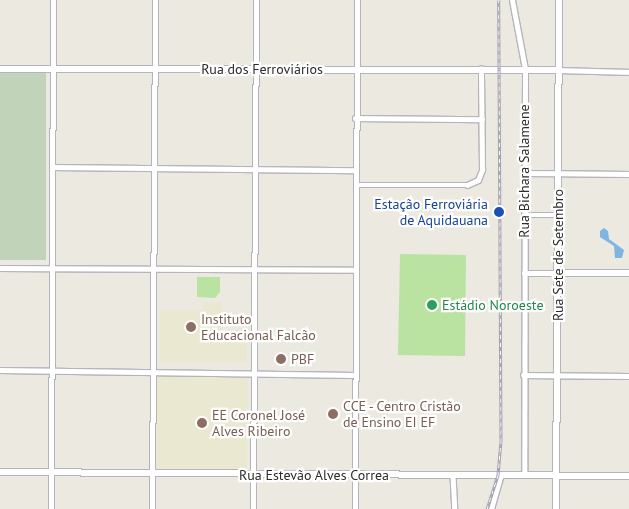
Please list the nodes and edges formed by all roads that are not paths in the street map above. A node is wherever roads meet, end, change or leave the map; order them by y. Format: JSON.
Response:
{"nodes":[{"id":1,"x":53,"y":0,"type":"edge"},
{"id":2,"x":155,"y":0,"type":"edge"},
{"id":3,"x":256,"y":0,"type":"edge"},
{"id":4,"x":357,"y":0,"type":"edge"},
{"id":5,"x":512,"y":0,"type":"edge"},
{"id":6,"x":559,"y":0,"type":"edge"},
{"id":7,"x":0,"y":69,"type":"edge"},
{"id":8,"x":53,"y":69,"type":"junction"},
{"id":9,"x":155,"y":69,"type":"junction"},
{"id":10,"x":256,"y":69,"type":"junction"},
{"id":11,"x":525,"y":69,"type":"junction"},
{"id":12,"x":356,"y":70,"type":"junction"},
{"id":13,"x":481,"y":70,"type":"junction"},
{"id":14,"x":559,"y":70,"type":"junction"},
{"id":15,"x":629,"y":72,"type":"edge"},
{"id":16,"x":355,"y":118,"type":"junction"},
{"id":17,"x":482,"y":118,"type":"junction"},
{"id":18,"x":52,"y":167,"type":"junction"},
{"id":19,"x":154,"y":168,"type":"junction"},
{"id":20,"x":255,"y":170,"type":"junction"},
{"id":21,"x":356,"y":170,"type":"junction"},
{"id":22,"x":524,"y":173,"type":"junction"},
{"id":23,"x":558,"y":174,"type":"junction"},
{"id":24,"x":629,"y":174,"type":"edge"},
{"id":25,"x":356,"y":185,"type":"junction"},
{"id":26,"x":524,"y":215,"type":"junction"},
{"id":27,"x":559,"y":215,"type":"junction"},
{"id":28,"x":0,"y":268,"type":"edge"},
{"id":29,"x":52,"y":269,"type":"junction"},
{"id":30,"x":154,"y":269,"type":"junction"},
{"id":31,"x":254,"y":270,"type":"junction"},
{"id":32,"x":354,"y":270,"type":"junction"},
{"id":33,"x":524,"y":273,"type":"junction"},
{"id":34,"x":558,"y":273,"type":"junction"},
{"id":35,"x":629,"y":273,"type":"edge"},
{"id":36,"x":0,"y":370,"type":"edge"},
{"id":37,"x":51,"y":371,"type":"junction"},
{"id":38,"x":153,"y":372,"type":"junction"},
{"id":39,"x":254,"y":375,"type":"junction"},
{"id":40,"x":354,"y":375,"type":"junction"},
{"id":41,"x":523,"y":375,"type":"junction"},
{"id":42,"x":558,"y":376,"type":"junction"},
{"id":43,"x":629,"y":376,"type":"edge"},
{"id":44,"x":0,"y":472,"type":"edge"},
{"id":45,"x":51,"y":473,"type":"junction"},
{"id":46,"x":152,"y":474,"type":"junction"},
{"id":47,"x":253,"y":474,"type":"junction"},
{"id":48,"x":355,"y":475,"type":"junction"},
{"id":49,"x":453,"y":475,"type":"junction"},
{"id":50,"x":501,"y":475,"type":"junction"},
{"id":51,"x":524,"y":475,"type":"junction"},
{"id":52,"x":557,"y":475,"type":"junction"},
{"id":53,"x":629,"y":476,"type":"edge"},
{"id":54,"x":51,"y":509,"type":"edge"},
{"id":55,"x":152,"y":509,"type":"edge"},
{"id":56,"x":253,"y":509,"type":"edge"},
{"id":57,"x":355,"y":509,"type":"edge"},
{"id":58,"x":455,"y":509,"type":"edge"},
{"id":59,"x":491,"y":509,"type":"edge"},
{"id":60,"x":556,"y":509,"type":"edge"}],
"edges":[{"from":1,"to":8,"type":"street"},
{"from":2,"to":9,"type":"street"},
{"from":3,"to":10,"type":"street"},
{"from":4,"to":12,"type":"street"},
{"from":5,"to":11,"type":"street","name":"Rua Bichara Salamene"},
{"from":6,"to":14,"type":"main road","name":"Rua Sete de Setembro"},
{"from":7,"to":8,"type":"main road","name":"Rua dos Ferroviários"},
{"from":8,"to":9,"type":"main road","name":"Rua dos Ferroviários"},
{"from":8,"to":18,"type":"street"},
{"from":9,"to":10,"type":"main road","name":"Rua dos Ferroviários"},
{"from":9,"to":19,"type":"street"},
{"from":10,"to":12,"type":"main road","name":"Rua dos Ferroviários"},
{"from":10,"to":20,"type":"street"},
{"from":11,"to":13,"type":"main road","name":"Rua dos Ferroviários"},
{"from":11,"to":14,"type":"main road"},
{"from":11,"to":22,"type":"street","name":"Rua Bichara Salamene"},
{"from":12,"to":13,"type":"main road","name":"Rua dos Ferroviários"},
{"from":12,"to":16,"type":"street"},
{"from":13,"to":17,"type":"street"},
{"from":14,"to":15,"type":"street"},
{"from":14,"to":23,"type":"main road","name":"Rua Sete de Setembro"},
{"from":16,"to":17,"type":"street"},
{"from":16,"to":21,"type":"street"},
{"from":17,"to":25,"type":"street"},
{"from":18,"to":19,"type":"street"},
{"from":18,"to":29,"type":"street"},
{"from":19,"to":20,"type":"street"},
{"from":19,"to":30,"type":"street"},
{"from":20,"to":21,"type":"street"},
{"from":20,"to":31,"type":"street"},
{"from":21,"to":25,"type":"street"},
{"from":22,"to":23,"type":"street"},
{"from":22,"to":26,"type":"street","name":"Rua Bichara Salamene"},
{"from":23,"to":24,"type":"street"},
{"from":23,"to":27,"type":"main road","name":"Rua Sete de Setembro"},
{"from":25,"to":32,"type":"street"},
{"from":26,"to":27,"type":"street"},
{"from":26,"to":33,"type":"street","name":"Rua Bichara Salamene"},
{"from":27,"to":34,"type":"main road","name":"Rua Sete de Setembro"},
{"from":28,"to":29,"type":"street"},
{"from":29,"to":30,"type":"street"},
{"from":29,"to":37,"type":"street"},
{"from":30,"to":31,"type":"street"},
{"from":30,"to":38,"type":"street"},
{"from":31,"to":32,"type":"street"},
{"from":31,"to":39,"type":"street"},
{"from":32,"to":40,"type":"street"},
{"from":33,"to":34,"type":"street"},
{"from":33,"to":41,"type":"street","name":"Rua Bichara Salamene"},
{"from":34,"to":35,"type":"main road"},
{"from":34,"to":42,"type":"main road","name":"Rua Sete de Setembro"},
{"from":36,"to":37,"type":"street"},
{"from":37,"to":38,"type":"street"},
{"from":37,"to":45,"type":"street"},
{"from":38,"to":39,"type":"street"},
{"from":38,"to":46,"type":"street"},
{"from":39,"to":40,"type":"street"},
{"from":39,"to":47,"type":"street"},
{"from":40,"to":48,"type":"street"},
{"from":41,"to":42,"type":"street"},
{"from":41,"to":51,"type":"street","name":"Rua Bichara Salamene"},
{"from":42,"to":43,"type":"street"},
{"from":42,"to":52,"type":"main road","name":"Rua Sete de Setembro"},
{"from":44,"to":45,"type":"main road","name":"Rua Estevão Alves Correa"},
{"from":45,"to":46,"type":"main road","name":"Rua Estevão Alves Correa"},
{"from":45,"to":54,"type":"street"},
{"from":46,"to":47,"type":"main road","name":"Rua Estevão Alves Correa"},
{"from":46,"to":55,"type":"street"},
{"from":47,"to":48,"type":"main road","name":"Rua Estevão Alves Correa"},
{"from":47,"to":56,"type":"street"},
{"from":48,"to":49,"type":"main road","name":"Rua Estevão Alves Correa"},
{"from":48,"to":57,"type":"street"},
{"from":49,"to":50,"type":"main road","name":"Rua Estevão Alves Correa"},
{"from":49,"to":58,"type":"street"},
{"from":50,"to":51,"type":"main road","name":"Rua Estevão Alves Correa"},
{"from":50,"to":59,"type":"street"},
{"from":51,"to":52,"type":"main road","name":"Rua Estevão Alves Correa"},
{"from":52,"to":53,"type":"main road","name":"Rua Estevão Alves Correa"},
{"from":52,"to":60,"type":"main road","name":"Rua Sete de Setembro"}]}
